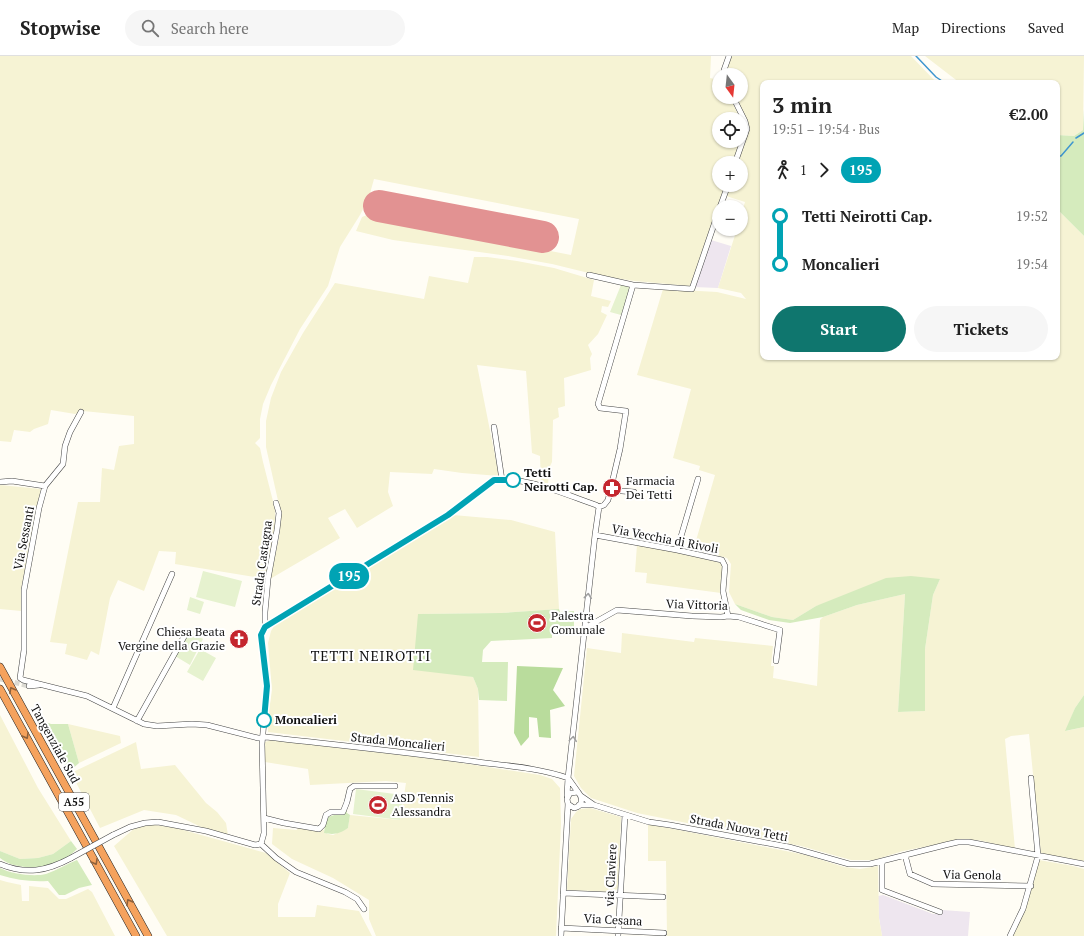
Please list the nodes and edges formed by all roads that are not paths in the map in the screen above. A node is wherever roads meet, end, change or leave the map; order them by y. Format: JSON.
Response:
{"nodes":[{"id":1,"x":729,"y":56,"type":"edge"},
{"id":2,"x":725,"y":68,"type":"edge"},
{"id":3,"x":736,"y":104,"type":"edge"},
{"id":4,"x":737,"y":156,"type":"edge"},
{"id":5,"x":712,"y":230,"type":"edge"},
{"id":6,"x":589,"y":275,"type":"dead end"},
{"id":7,"x":634,"y":285,"type":"junction"},
{"id":8,"x":81,"y":412,"type":"dead end"},
{"id":9,"x":494,"y":427,"type":"dead end"},
{"id":10,"x":698,"y":479,"type":"dead end"},
{"id":11,"x":502,"y":480,"type":"junction"},
{"id":12,"x":0,"y":482,"type":"edge"},
{"id":13,"x":45,"y":486,"type":"junction"},
{"id":14,"x":610,"y":490,"type":"junction"},
{"id":15,"x":634,"y":492,"type":"dead end"},
{"id":16,"x":276,"y":503,"type":"dead end"},
{"id":17,"x":599,"y":507,"type":"junction"},
{"id":18,"x":595,"y":535,"type":"junction"},
{"id":19,"x":677,"y":550,"type":"junction"},
{"id":20,"x":172,"y":574,"type":"dead end"},
{"id":21,"x":728,"y":616,"type":"junction"},
{"id":22,"x":265,"y":627,"type":"junction"},
{"id":23,"x":585,"y":628,"type":"junction"},
{"id":24,"x":185,"y":635,"type":"dead end"},
{"id":25,"x":776,"y":661,"type":"dead end"},
{"id":26,"x":0,"y":667,"type":"edge"},
{"id":27,"x":20,"y":678,"type":"joint"},
{"id":28,"x":46,"y":685,"type":"junction"},
{"id":29,"x":29,"y":686,"type":"tunnel mouth"},
{"id":30,"x":0,"y":690,"type":"edge"},
{"id":31,"x":113,"y":708,"type":"junction"},
{"id":32,"x":137,"y":721,"type":"junction"},
{"id":33,"x":262,"y":738,"type":"junction"},
{"id":34,"x":555,"y":775,"type":"junction"},
{"id":35,"x":568,"y":778,"type":"junction"},
{"id":36,"x":1031,"y":778,"type":"dead end"},
{"id":37,"x":395,"y":786,"type":"dead end"},
{"id":38,"x":567,"y":787,"type":"junction"},
{"id":39,"x":580,"y":794,"type":"junction"},
{"id":40,"x":567,"y":796,"type":"junction"},
{"id":41,"x":568,"y":804,"type":"junction"},
{"id":42,"x":594,"y":805,"type":"junction"},
{"id":43,"x":578,"y":806,"type":"junction"},
{"id":44,"x":625,"y":815,"type":"junction"},
{"id":45,"x":264,"y":818,"type":"junction"},
{"id":46,"x":567,"y":819,"type":"junction"},
{"id":47,"x":261,"y":844,"type":"junction"},
{"id":48,"x":905,"y":856,"type":"junction"},
{"id":49,"x":1038,"y":856,"type":"junction"},
{"id":50,"x":882,"y":862,"type":"junction"},
{"id":51,"x":0,"y":864,"type":"edge"},
{"id":52,"x":1084,"y":864,"type":"edge"},
{"id":53,"x":1030,"y":886,"type":"junction"},
{"id":54,"x":563,"y":893,"type":"junction"},
{"id":55,"x":620,"y":895,"type":"junction"},
{"id":56,"x":663,"y":897,"type":"dead end"},
{"id":57,"x":364,"y":909,"type":"dead end"},
{"id":58,"x":940,"y":912,"type":"dead end"},
{"id":59,"x":561,"y":928,"type":"junction"},
{"id":60,"x":618,"y":933,"type":"edge"},
{"id":61,"x":664,"y":933,"type":"dead end"},
{"id":62,"x":136,"y":936,"type":"edge"},
{"id":63,"x":148,"y":936,"type":"edge"},
{"id":64,"x":561,"y":936,"type":"edge"},
{"id":65,"x":1010,"y":936,"type":"edge"}],
"edges":[{"from":1,"to":2,"type":"street"},
{"from":3,"to":4,"type":"street"},
{"from":5,"to":7,"type":"street"},
{"from":6,"to":7,"type":"street"},
{"from":7,"to":14,"type":"street"},
{"from":8,"to":13,"type":"street","name":"Via Sessanti"},
{"from":9,"to":11,"type":"street"},
{"from":10,"to":19,"type":"street"},
{"from":11,"to":17,"type":"street"},
{"from":11,"to":22,"type":"street"},
{"from":12,"to":13,"type":"street"},
{"from":13,"to":27,"type":"street","name":"Via Sessanti"},
{"from":14,"to":15,"type":"street"},
{"from":14,"to":17,"type":"street"},
{"from":16,"to":22,"type":"street","name":"Strada Castagna"},
{"from":17,"to":18,"type":"street"},
{"from":18,"to":19,"type":"street","name":"Via Vecchia di Rivoli"},
{"from":23,"to":18,"type":"street","one_way":true},
{"from":19,"to":21,"type":"street","name":"Via Vecchia di Rivoli"},
{"from":20,"to":31,"type":"street"},
{"from":21,"to":23,"type":"street","name":"Via Vittoria"},
{"from":21,"to":25,"type":"street","name":"Via Vittoria"},
{"from":22,"to":33,"type":"street","name":"Strada Castagna"},
{"from":35,"to":23,"type":"street","one_way":true},
{"from":24,"to":32,"type":"street"},
{"from":63,"to":26,"type":"highway","name":"Tangenziale Sud","number":"A55","one_way":true},
{"from":27,"to":28,"type":"street","name":"Strada Moncalieri"},
{"from":28,"to":29,"type":"street"},
{"from":28,"to":31,"type":"street","name":"Strada Moncalieri"},
{"from":30,"to":62,"type":"highway","name":"Tangenziale Sud","number":"A55","one_way":true},
{"from":31,"to":32,"type":"street","name":"Strada Moncalieri"},
{"from":32,"to":33,"type":"street","name":"Strada Moncalieri"},
{"from":33,"to":34,"type":"street","name":"Strada Moncalieri"},
{"from":33,"to":45,"type":"street","name":"Strada Castagna"},
{"from":34,"to":35,"type":"street","name":"Strada Moncalieri"},
{"from":34,"to":38,"type":"street"},
{"from":35,"to":38,"type":"street"},
{"from":35,"to":39,"type":"street","name":"Strada Nuova Tetti"},
{"from":36,"to":49,"type":"street"},
{"from":37,"to":45,"type":"street"},
{"from":38,"to":40,"type":"street"},
{"from":39,"to":40,"type":"street"},
{"from":39,"to":42,"type":"street","name":"Strada Nuova Tetti"},
{"from":39,"to":43,"type":"street"},
{"from":40,"to":41,"type":"street"},
{"from":41,"to":43,"type":"street"},
{"from":41,"to":46,"type":"street"},
{"from":42,"to":43,"type":"street","name":"Strada Nuova Tetti"},
{"from":42,"to":44,"type":"street","name":"Strada Nuova Tetti"},
{"from":43,"to":46,"type":"street"},
{"from":44,"to":50,"type":"street","name":"Strada Nuova Tetti"},
{"from":44,"to":55,"type":"street","name":"via Claviere"},
{"from":45,"to":47,"type":"street","name":"Strada Castagna"},
{"from":46,"to":54,"type":"street"},
{"from":47,"to":51,"type":"street","bridge":true},
{"from":47,"to":57,"type":"street"},
{"from":48,"to":49,"type":"street","name":"Strada Nuova Tetti"},
{"from":48,"to":50,"type":"street","name":"Strada Nuova Tetti"},
{"from":48,"to":53,"type":"street","name":"Via Genola"},
{"from":49,"to":52,"type":"street","name":"Strada Nuova Tetti"},
{"from":49,"to":53,"type":"street"},
{"from":50,"to":58,"type":"street"},
{"from":53,"to":65,"type":"street"},
{"from":54,"to":55,"type":"street"},
{"from":54,"to":59,"type":"street"},
{"from":55,"to":56,"type":"street"},
{"from":55,"to":60,"type":"street","name":"via Claviere"},
{"from":59,"to":60,"type":"street","name":"Via Cesana"},
{"from":59,"to":64,"type":"street"},
{"from":60,"to":61,"type":"street","name":"Via Cesana"}]}
